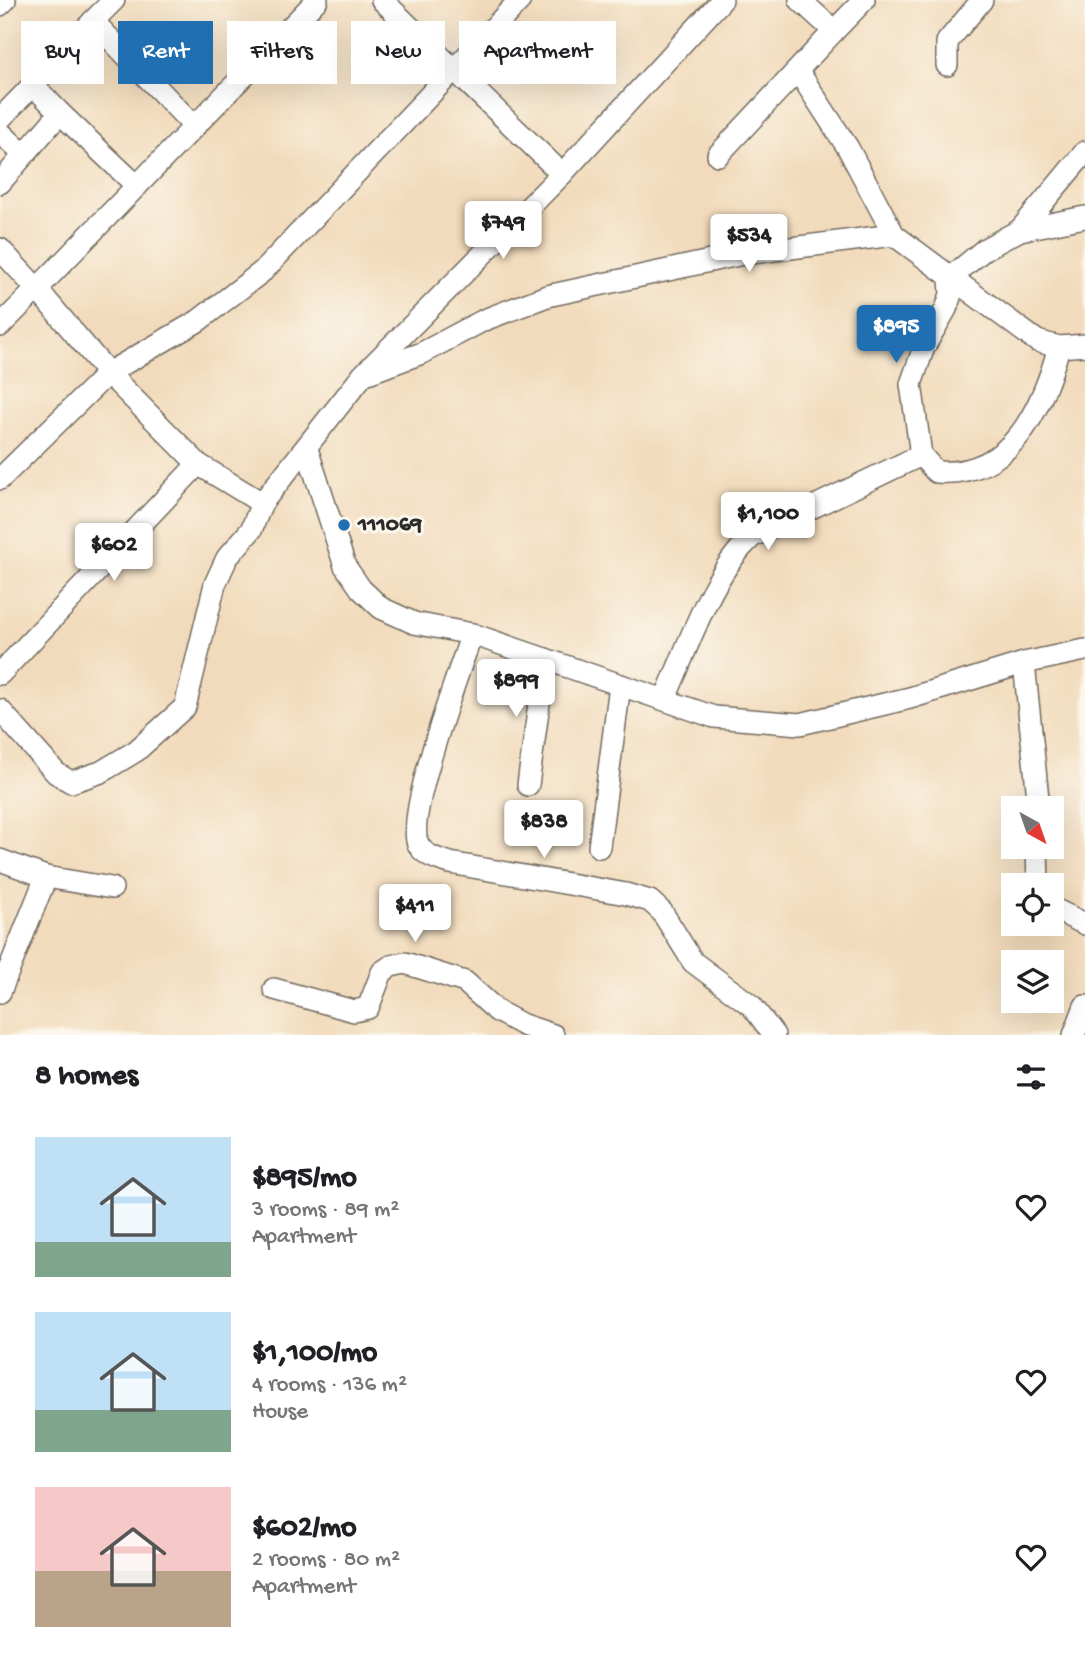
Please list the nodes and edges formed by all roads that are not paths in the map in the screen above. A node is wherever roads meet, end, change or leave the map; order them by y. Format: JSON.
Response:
{"nodes":[{"id":1,"x":5,"y":0,"type":"edge"},
{"id":2,"x":114,"y":0,"type":"edge"},
{"id":3,"x":317,"y":0,"type":"edge"},
{"id":4,"x":382,"y":0,"type":"edge"},
{"id":5,"x":520,"y":0,"type":"edge"},
{"id":6,"x":722,"y":0,"type":"edge"},
{"id":7,"x":800,"y":0,"type":"edge"},
{"id":8,"x":864,"y":0,"type":"edge"},
{"id":9,"x":982,"y":0,"type":"edge"},
{"id":10,"x":0,"y":5,"type":"edge"},
{"id":11,"x":93,"y":21,"type":"edge"},
{"id":12,"x":834,"y":31,"type":"junction"},
{"id":13,"x":104,"y":32,"type":"edge"},
{"id":14,"x":947,"y":65,"type":"dead end"},
{"id":15,"x":455,"y":70,"type":"junction"},
{"id":16,"x":798,"y":71,"type":"junction"},
{"id":17,"x":33,"y":85,"type":"joint"},
{"id":18,"x":60,"y":114,"type":"junction"},
{"id":19,"x":0,"y":120,"type":"edge"},
{"id":20,"x":194,"y":126,"type":"junction"},
{"id":21,"x":0,"y":132,"type":"edge"},
{"id":22,"x":1085,"y":152,"type":"edge"},
{"id":23,"x":24,"y":155,"type":"junction"},
{"id":24,"x":718,"y":155,"type":"dead end"},
{"id":25,"x":562,"y":174,"type":"junction"},
{"id":26,"x":0,"y":183,"type":"edge"},
{"id":27,"x":137,"y":186,"type":"junction"},
{"id":28,"x":1085,"y":217,"type":"edge"},
{"id":29,"x":1020,"y":230,"type":"junction"},
{"id":30,"x":894,"y":234,"type":"junction"},
{"id":31,"x":0,"y":249,"type":"edge"},
{"id":32,"x":950,"y":278,"type":"junction"},
{"id":33,"x":37,"y":289,"type":"junction"},
{"id":34,"x":0,"y":326,"type":"edge"},
{"id":35,"x":1085,"y":345,"type":"edge"},
{"id":36,"x":1059,"y":347,"type":"junction"},
{"id":37,"x":108,"y":373,"type":"junction"},
{"id":38,"x":363,"y":375,"type":"junction"},
{"id":39,"x":307,"y":449,"type":"junction"},
{"id":40,"x":921,"y":455,"type":"junction"},
{"id":41,"x":198,"y":464,"type":"junction"},
{"id":42,"x":0,"y":479,"type":"edge"},
{"id":43,"x":262,"y":503,"type":"junction"},
{"id":44,"x":472,"y":634,"type":"junction"},
{"id":45,"x":1085,"y":650,"type":"edge"},
{"id":46,"x":545,"y":659,"type":"junction"},
{"id":47,"x":1024,"y":663,"type":"junction"},
{"id":48,"x":0,"y":674,"type":"edge"},
{"id":49,"x":620,"y":685,"type":"junction"},
{"id":50,"x":665,"y":698,"type":"junction"},
{"id":51,"x":0,"y":710,"type":"edge"},
{"id":52,"x":528,"y":785,"type":"dead end"},
{"id":53,"x":1038,"y":796,"type":"edge"},
{"id":54,"x":599,"y":847,"type":"dead end"},
{"id":55,"x":0,"y":860,"type":"edge"},
{"id":56,"x":46,"y":877,"type":"junction"},
{"id":57,"x":112,"y":888,"type":"dead end"},
{"id":58,"x":1064,"y":914,"type":"edge"},
{"id":59,"x":1085,"y":924,"type":"edge"},
{"id":60,"x":274,"y":989,"type":"dead end"},
{"id":61,"x":0,"y":992,"type":"edge"},
{"id":62,"x":1085,"y":1006,"type":"edge"},
{"id":63,"x":553,"y":1035,"type":"edge"},
{"id":64,"x":774,"y":1035,"type":"edge"},
{"id":65,"x":1074,"y":1035,"type":"edge"}],
"edges":[{"from":1,"to":10,"type":"street"},
{"from":2,"to":11,"type":"street"},
{"from":3,"to":20,"type":"street"},
{"from":4,"to":15,"type":"street"},
{"from":5,"to":15,"type":"street"},
{"from":6,"to":25,"type":"street"},
{"from":7,"to":12,"type":"street"},
{"from":8,"to":12,"type":"street"},
{"from":9,"to":14,"type":"street"},
{"from":12,"to":16,"type":"street"},
{"from":13,"to":20,"type":"street"},
{"from":15,"to":25,"type":"street"},
{"from":15,"to":37,"type":"street"},
{"from":16,"to":24,"type":"street"},
{"from":16,"to":30,"type":"street"},
{"from":17,"to":18,"type":"street"},
{"from":17,"to":19,"type":"street"},
{"from":18,"to":23,"type":"street"},
{"from":18,"to":27,"type":"street"},
{"from":20,"to":27,"type":"street"},
{"from":21,"to":23,"type":"street"},
{"from":22,"to":29,"type":"street"},
{"from":23,"to":26,"type":"street"},
{"from":25,"to":38,"type":"street"},
{"from":27,"to":33,"type":"street"},
{"from":28,"to":29,"type":"street"},
{"from":29,"to":32,"type":"street"},
{"from":30,"to":32,"type":"street"},
{"from":30,"to":38,"type":"street"},
{"from":31,"to":33,"type":"street"},
{"from":32,"to":36,"type":"street"},
{"from":32,"to":40,"type":"street"},
{"from":33,"to":34,"type":"street"},
{"from":33,"to":37,"type":"street"},
{"from":35,"to":36,"type":"street"},
{"from":36,"to":40,"type":"street"},
{"from":37,"to":41,"type":"street"},
{"from":37,"to":42,"type":"street"},
{"from":38,"to":39,"type":"street"},
{"from":39,"to":43,"type":"street"},
{"from":39,"to":44,"type":"street"},
{"from":40,"to":50,"type":"street"},
{"from":41,"to":43,"type":"street"},
{"from":41,"to":48,"type":"street"},
{"from":43,"to":51,"type":"street"},
{"from":44,"to":46,"type":"street"},
{"from":44,"to":64,"type":"street"},
{"from":45,"to":47,"type":"street"},
{"from":46,"to":49,"type":"street"},
{"from":46,"to":52,"type":"street"},
{"from":47,"to":50,"type":"street"},
{"from":47,"to":53,"type":"street"},
{"from":49,"to":50,"type":"street"},
{"from":49,"to":54,"type":"street"},
{"from":55,"to":56,"type":"street"},
{"from":56,"to":57,"type":"street"},
{"from":56,"to":61,"type":"street"},
{"from":58,"to":59,"type":"street"},
{"from":60,"to":63,"type":"street"},
{"from":62,"to":65,"type":"street"}]}
